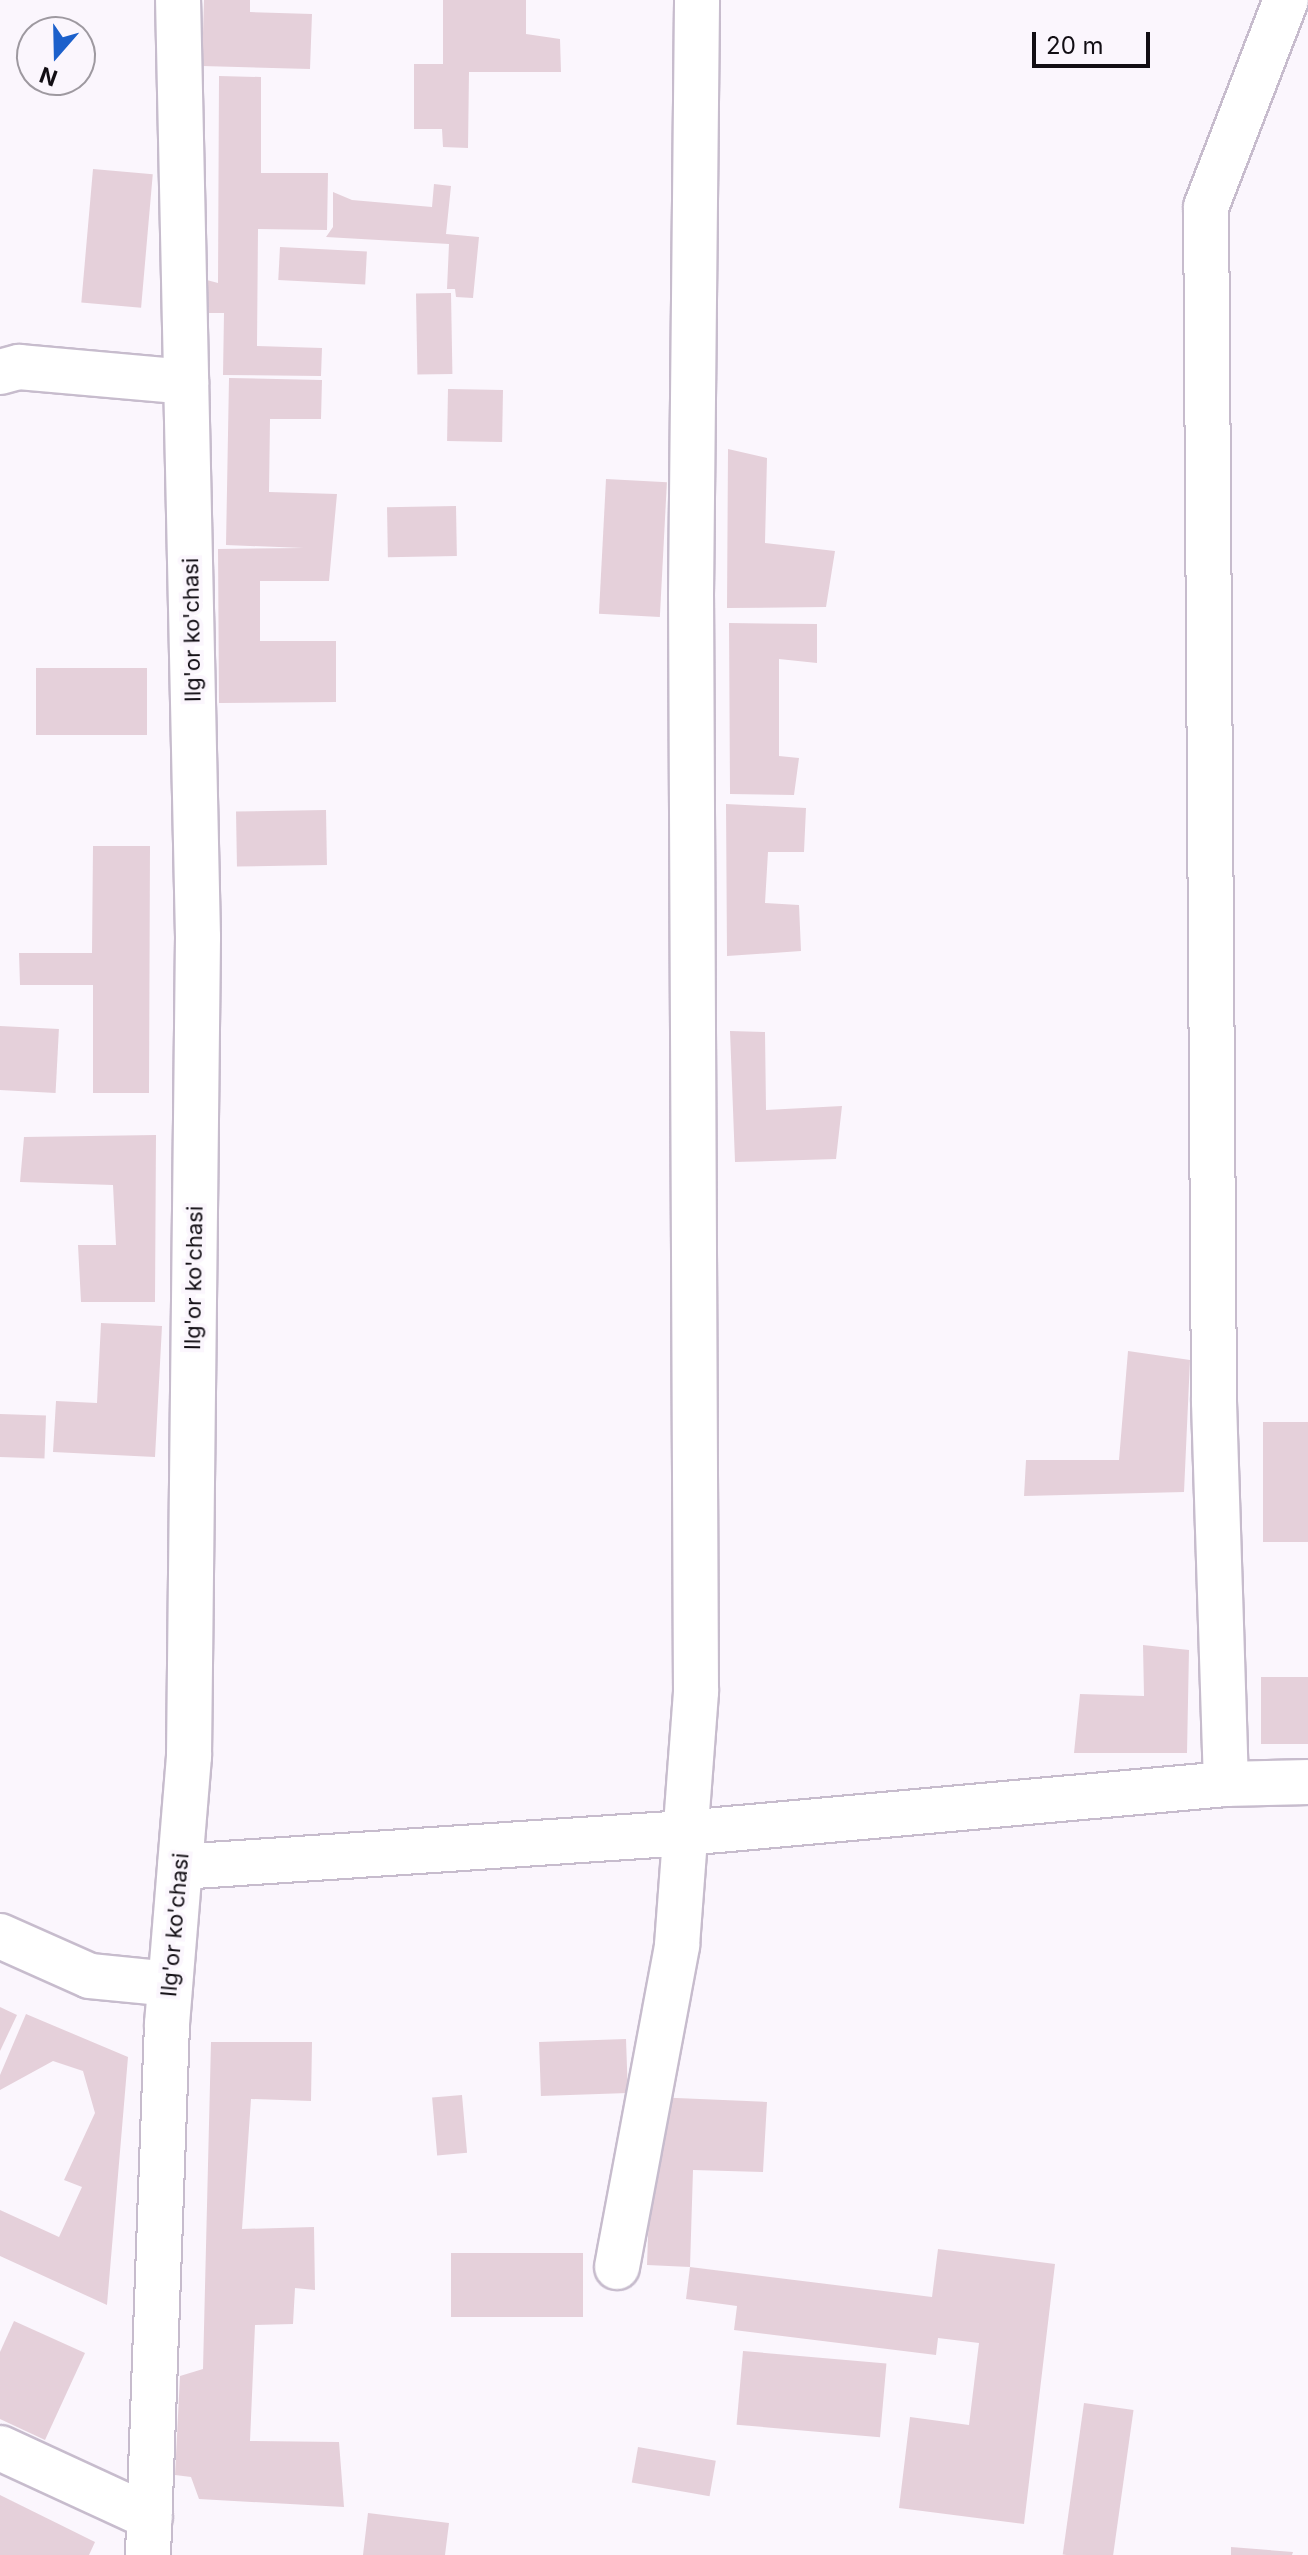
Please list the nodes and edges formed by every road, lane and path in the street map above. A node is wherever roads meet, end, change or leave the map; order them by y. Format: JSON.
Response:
{"nodes":[{"id":1,"x":178,"y":0,"type":"edge"},
{"id":2,"x":697,"y":0,"type":"edge"},
{"id":3,"x":1286,"y":0,"type":"edge"},
{"id":4,"x":0,"y":372,"type":"edge"},
{"id":5,"x":186,"y":382,"type":"junction"},
{"id":6,"x":1308,"y":1782,"type":"edge"},
{"id":7,"x":1226,"y":1784,"type":"junction"},
{"id":8,"x":685,"y":1833,"type":"junction"},
{"id":9,"x":180,"y":1867,"type":"junction"},
{"id":10,"x":0,"y":1936,"type":"edge"},
{"id":11,"x":170,"y":1984,"type":"junction"},
{"id":12,"x":617,"y":2267,"type":"dead end"},
{"id":13,"x":0,"y":2448,"type":"edge"},
{"id":14,"x":149,"y":2536,"type":"edge"}],
"edges":[{"from":1,"to":5,"type":"street","name":"Ilg'or ko'chasi"},
{"from":2,"to":8,"type":"street"},
{"from":3,"to":7,"type":"street"},
{"from":4,"to":5,"type":"street"},
{"from":5,"to":9,"type":"street","name":"Ilg'or ko'chasi"},
{"from":6,"to":7,"type":"street"},
{"from":7,"to":8,"type":"street"},
{"from":8,"to":9,"type":"street"},
{"from":8,"to":12,"type":"street"},
{"from":9,"to":11,"type":"street","name":"Ilg'or ko'chasi"},
{"from":10,"to":11,"type":"street"},
{"from":11,"to":14,"type":"street","name":"Ilg'or ko'chasi"},
{"from":13,"to":14,"type":"street"}]}
